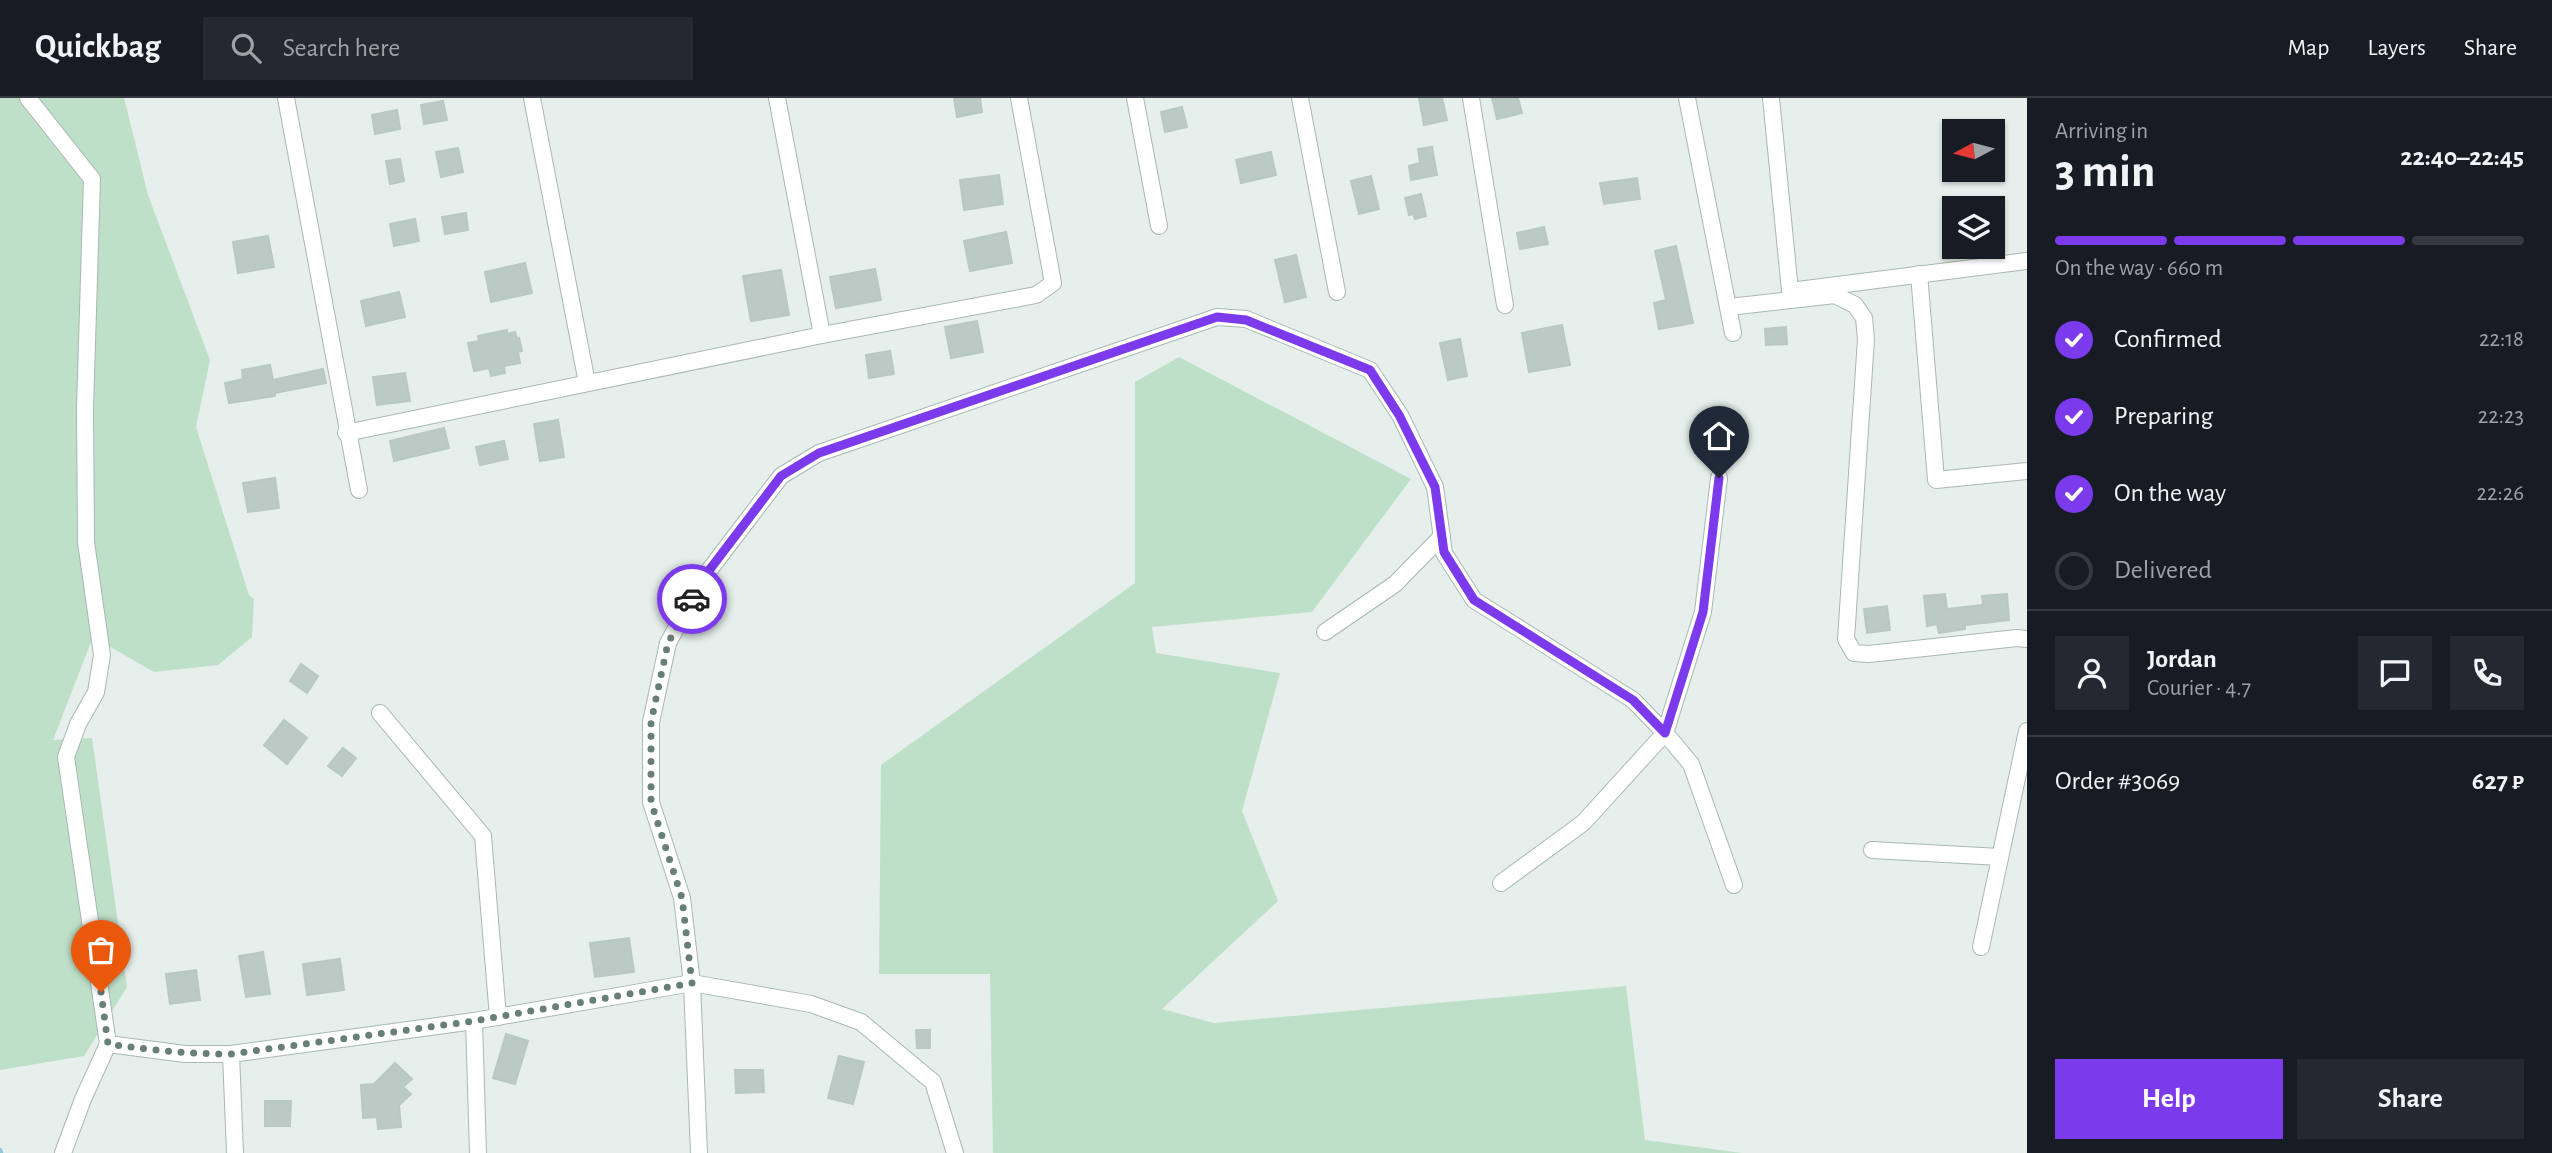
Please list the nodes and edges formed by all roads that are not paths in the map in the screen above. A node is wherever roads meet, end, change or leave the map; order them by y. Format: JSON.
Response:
{"nodes":[{"id":1,"x":28,"y":98,"type":"edge"},
{"id":2,"x":286,"y":98,"type":"edge"},
{"id":3,"x":532,"y":98,"type":"edge"},
{"id":4,"x":777,"y":98,"type":"edge"},
{"id":5,"x":1018,"y":98,"type":"edge"},
{"id":6,"x":1135,"y":98,"type":"edge"},
{"id":7,"x":1300,"y":98,"type":"edge"},
{"id":8,"x":1471,"y":98,"type":"edge"},
{"id":9,"x":1687,"y":98,"type":"edge"},
{"id":10,"x":1772,"y":98,"type":"edge"},
{"id":11,"x":1159,"y":226,"type":"dead end"},
{"id":12,"x":2027,"y":261,"type":"edge"},
{"id":13,"x":1919,"y":274,"type":"junction"},
{"id":14,"x":1336,"y":292,"type":"dead end"},
{"id":15,"x":1505,"y":305,"type":"dead end"},
{"id":16,"x":1729,"y":307,"type":"junction"},
{"id":17,"x":1733,"y":333,"type":"dead end"},
{"id":18,"x":822,"y":335,"type":"junction"},
{"id":19,"x":587,"y":383,"type":"junction"},
{"id":20,"x":346,"y":433,"type":"junction"},
{"id":21,"x":2027,"y":471,"type":"edge"},
{"id":22,"x":1719,"y":478,"type":"dead end"},
{"id":23,"x":359,"y":490,"type":"dead end"},
{"id":24,"x":1442,"y":536,"type":"junction"},
{"id":25,"x":1325,"y":632,"type":"dead end"},
{"id":26,"x":2027,"y":639,"type":"edge"},
{"id":27,"x":380,"y":713,"type":"dead end"},
{"id":28,"x":2027,"y":732,"type":"edge"},
{"id":29,"x":1665,"y":733,"type":"junction"},
{"id":30,"x":1872,"y":850,"type":"dead end"},
{"id":31,"x":2000,"y":857,"type":"junction"},
{"id":32,"x":1501,"y":883,"type":"dead end"},
{"id":33,"x":1734,"y":885,"type":"dead end"},
{"id":34,"x":1981,"y":947,"type":"dead end"},
{"id":35,"x":692,"y":983,"type":"junction"},
{"id":36,"x":499,"y":1017,"type":"junction"},
{"id":37,"x":474,"y":1021,"type":"junction"},
{"id":38,"x":108,"y":1044,"type":"junction"},
{"id":39,"x":231,"y":1054,"type":"junction"},
{"id":40,"x":63,"y":1153,"type":"edge"},
{"id":41,"x":235,"y":1153,"type":"edge"},
{"id":42,"x":478,"y":1153,"type":"edge"},
{"id":43,"x":699,"y":1153,"type":"edge"},
{"id":44,"x":955,"y":1153,"type":"edge"}],
"edges":[{"from":1,"to":38,"type":"street"},
{"from":2,"to":20,"type":"street"},
{"from":3,"to":19,"type":"street"},
{"from":4,"to":18,"type":"street"},
{"from":5,"to":18,"type":"street"},
{"from":6,"to":11,"type":"street"},
{"from":7,"to":14,"type":"street"},
{"from":8,"to":15,"type":"street"},
{"from":9,"to":16,"type":"street"},
{"from":10,"to":13,"type":"street"},
{"from":12,"to":13,"type":"street"},
{"from":13,"to":21,"type":"street"},
{"from":16,"to":17,"type":"street"},
{"from":16,"to":26,"type":"street"},
{"from":18,"to":19,"type":"street"},
{"from":19,"to":20,"type":"street"},
{"from":20,"to":23,"type":"street"},
{"from":22,"to":29,"type":"street"},
{"from":24,"to":25,"type":"street"},
{"from":24,"to":29,"type":"street"},
{"from":24,"to":35,"type":"street"},
{"from":27,"to":36,"type":"street"},
{"from":28,"to":31,"type":"street"},
{"from":29,"to":32,"type":"street"},
{"from":29,"to":33,"type":"street"},
{"from":30,"to":31,"type":"street"},
{"from":31,"to":34,"type":"street"},
{"from":35,"to":36,"type":"street"},
{"from":35,"to":43,"type":"street"},
{"from":35,"to":44,"type":"street"},
{"from":36,"to":37,"type":"street"},
{"from":37,"to":39,"type":"street"},
{"from":37,"to":42,"type":"street"},
{"from":38,"to":39,"type":"street"},
{"from":38,"to":40,"type":"street"},
{"from":39,"to":41,"type":"street"}]}
